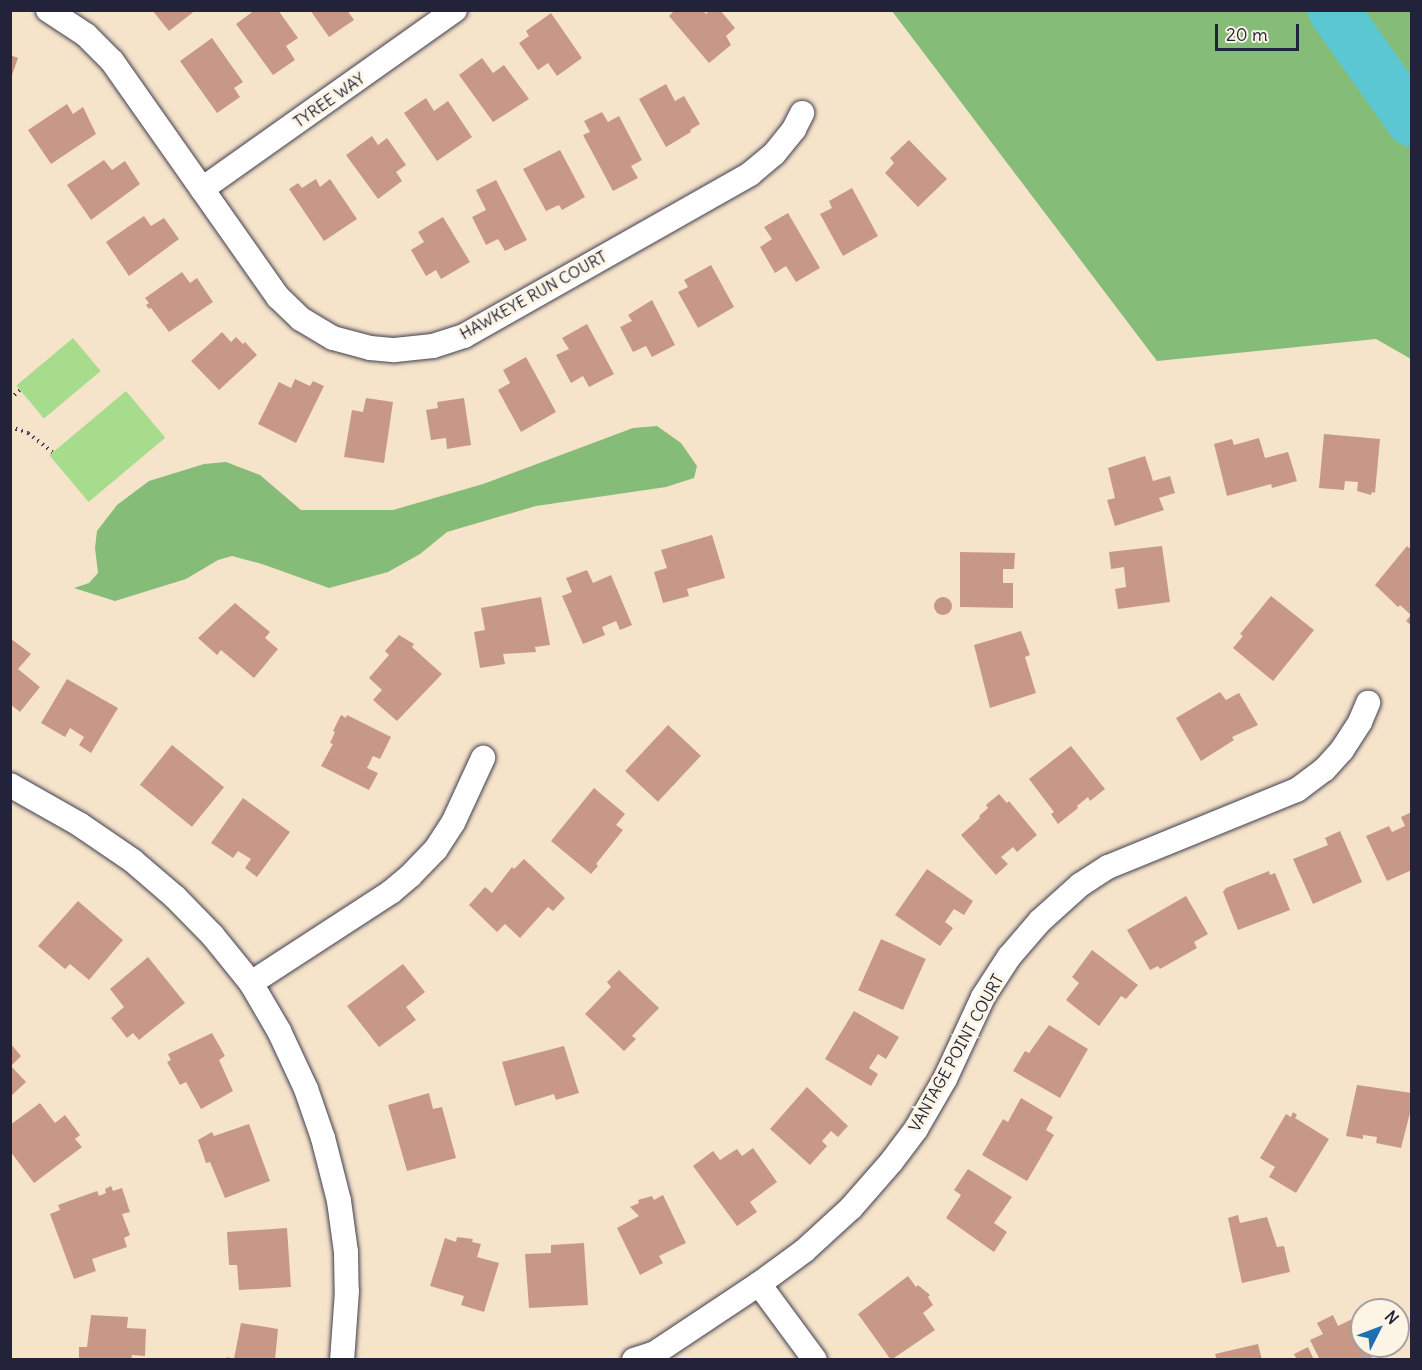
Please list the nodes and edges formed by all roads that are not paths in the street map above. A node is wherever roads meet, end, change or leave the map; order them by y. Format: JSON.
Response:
{"nodes":[{"id":1,"x":48,"y":10,"type":"edge"},
{"id":2,"x":455,"y":10,"type":"edge"},
{"id":3,"x":802,"y":112,"type":"dead end"},
{"id":4,"x":202,"y":189,"type":"junction"},
{"id":5,"x":1368,"y":703,"type":"dead end"},
{"id":6,"x":483,"y":758,"type":"dead end"},
{"id":7,"x":10,"y":785,"type":"edge"},
{"id":8,"x":251,"y":983,"type":"junction"},
{"id":9,"x":759,"y":1284,"type":"junction"},
{"id":10,"x":346,"y":1359,"type":"edge"},
{"id":11,"x":634,"y":1359,"type":"edge"},
{"id":12,"x":814,"y":1359,"type":"edge"}],
"edges":[{"from":1,"to":4,"type":"street","name":"HAWKEYE RUN COURT"},
{"from":2,"to":4,"type":"street","name":"TYREE WAY"},
{"from":3,"to":4,"type":"street","name":"HAWKEYE RUN COURT"},
{"from":5,"to":9,"type":"street","name":"VANTAGE POINT COURT"},
{"from":6,"to":8,"type":"street"},
{"from":7,"to":8,"type":"street"},
{"from":8,"to":10,"type":"street"},
{"from":9,"to":11,"type":"street","name":"VANTAGE POINT COURT"},
{"from":9,"to":12,"type":"street"}]}
